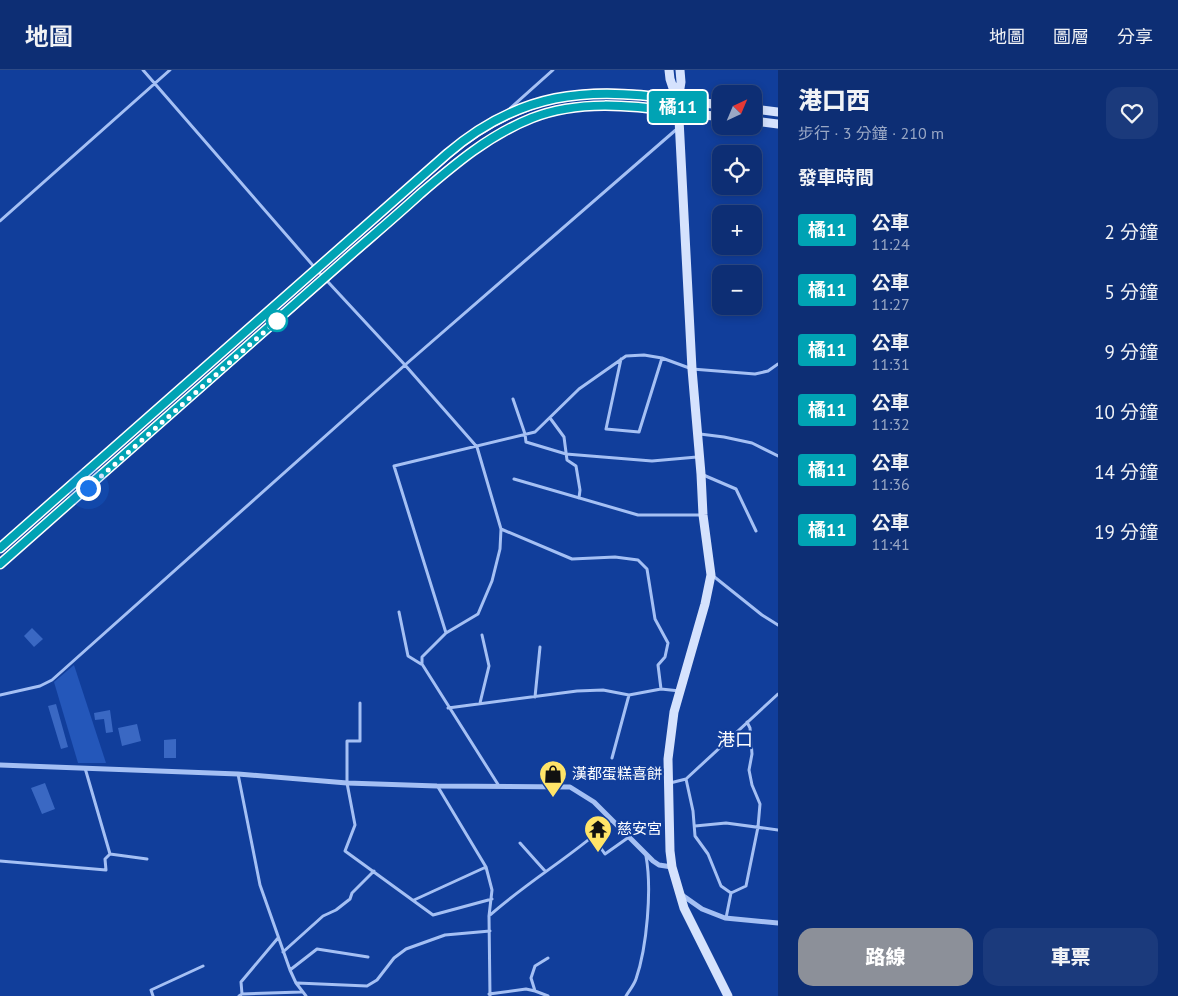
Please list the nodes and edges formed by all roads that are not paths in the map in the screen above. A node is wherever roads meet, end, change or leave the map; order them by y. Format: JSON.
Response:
{"nodes":[{"id":1,"x":143,"y":70,"type":"edge"},
{"id":2,"x":170,"y":70,"type":"edge"},
{"id":3,"x":553,"y":70,"type":"edge"},
{"id":4,"x":669,"y":70,"type":"edge"},
{"id":5,"x":680,"y":70,"type":"edge"},
{"id":6,"x":155,"y":84,"type":"junction"},
{"id":7,"x":678,"y":100,"type":"junction"},
{"id":8,"x":712,"y":104,"type":"edge"},
{"id":9,"x":762,"y":110,"type":"edge"},
{"id":10,"x":678,"y":112,"type":"junction"},
{"id":11,"x":778,"y":112,"type":"edge"},
{"id":12,"x":712,"y":116,"type":"edge"},
{"id":13,"x":500,"y":118,"type":"junction"},
{"id":14,"x":762,"y":122,"type":"edge"},
{"id":15,"x":778,"y":124,"type":"edge"},
{"id":16,"x":679,"y":127,"type":"junction"},
{"id":17,"x":0,"y":222,"type":"edge"},
{"id":18,"x":316,"y":269,"type":"junction"},
{"id":19,"x":324,"y":278,"type":"junction"},
{"id":20,"x":662,"y":358,"type":"junction"},
{"id":21,"x":621,"y":359,"type":"junction"},
{"id":22,"x":778,"y":364,"type":"edge"},
{"id":23,"x":406,"y":365,"type":"junction"},
{"id":24,"x":692,"y":369,"type":"junction"},
{"id":25,"x":513,"y":398,"type":"dead end"},
{"id":26,"x":550,"y":418,"type":"junction"},
{"id":27,"x":525,"y":434,"type":"junction"},
{"id":28,"x":698,"y":434,"type":"junction"},
{"id":29,"x":477,"y":447,"type":"junction"},
{"id":30,"x":566,"y":454,"type":"junction"},
{"id":31,"x":700,"y":456,"type":"junction"},
{"id":32,"x":778,"y":456,"type":"edge"},
{"id":33,"x":702,"y":474,"type":"junction"},
{"id":34,"x":514,"y":478,"type":"dead end"},
{"id":35,"x":580,"y":498,"type":"junction"},
{"id":36,"x":703,"y":515,"type":"junction"},
{"id":37,"x":501,"y":529,"type":"junction"},
{"id":38,"x":756,"y":531,"type":"dead end"},
{"id":39,"x":0,"y":548,"type":"edge"},
{"id":40,"x":0,"y":564,"type":"edge"},
{"id":41,"x":712,"y":575,"type":"junction"},
{"id":42,"x":400,"y":612,"type":"dead end"},
{"id":43,"x":778,"y":625,"type":"edge"},
{"id":44,"x":446,"y":633,"type":"junction"},
{"id":45,"x":482,"y":635,"type":"dead end"},
{"id":46,"x":540,"y":647,"type":"dead end"},
{"id":47,"x":422,"y":664,"type":"junction"},
{"id":48,"x":661,"y":689,"type":"junction"},
{"id":49,"x":680,"y":691,"type":"junction"},
{"id":50,"x":778,"y":694,"type":"edge"},
{"id":51,"x":0,"y":695,"type":"edge"},
{"id":52,"x":629,"y":695,"type":"junction"},
{"id":53,"x":535,"y":697,"type":"junction"},
{"id":54,"x":360,"y":703,"type":"dead end"},
{"id":55,"x":480,"y":704,"type":"junction"},
{"id":56,"x":448,"y":708,"type":"junction"},
{"id":57,"x":747,"y":722,"type":"junction"},
{"id":58,"x":612,"y":758,"type":"dead end"},
{"id":59,"x":0,"y":765,"type":"edge"},
{"id":60,"x":85,"y":768,"type":"junction"},
{"id":61,"x":238,"y":774,"type":"junction"},
{"id":62,"x":686,"y":779,"type":"junction"},
{"id":63,"x":347,"y":783,"type":"junction"},
{"id":64,"x":668,"y":784,"type":"junction"},
{"id":65,"x":437,"y":786,"type":"junction"},
{"id":66,"x":499,"y":786,"type":"junction"},
{"id":67,"x":613,"y":820,"type":"junction"},
{"id":68,"x":695,"y":826,"type":"junction"},
{"id":69,"x":758,"y":827,"type":"junction"},
{"id":70,"x":778,"y":830,"type":"edge"},
{"id":71,"x":629,"y":837,"type":"junction"},
{"id":72,"x":594,"y":838,"type":"junction"},
{"id":73,"x":520,"y":843,"type":"dead end"},
{"id":74,"x":110,"y":854,"type":"junction"},
{"id":75,"x":646,"y":855,"type":"junction"},
{"id":76,"x":147,"y":859,"type":"dead end"},
{"id":77,"x":0,"y":861,"type":"edge"},
{"id":78,"x":486,"y":866,"type":"junction"},
{"id":79,"x":672,"y":867,"type":"junction"},
{"id":80,"x":374,"y":871,"type":"junction"},
{"id":81,"x":545,"y":871,"type":"junction"},
{"id":82,"x":678,"y":893,"type":"junction"},
{"id":83,"x":732,"y":893,"type":"junction"},
{"id":84,"x":492,"y":899,"type":"junction"},
{"id":85,"x":414,"y":900,"type":"junction"},
{"id":86,"x":490,"y":916,"type":"junction"},
{"id":87,"x":726,"y":918,"type":"junction"},
{"id":88,"x":778,"y":923,"type":"edge"},
{"id":89,"x":490,"y":931,"type":"junction"},
{"id":90,"x":278,"y":938,"type":"junction"},
{"id":91,"x":283,"y":952,"type":"junction"},
{"id":92,"x":368,"y":957,"type":"dead end"},
{"id":93,"x":548,"y":958,"type":"dead end"},
{"id":94,"x":203,"y":966,"type":"dead end"},
{"id":95,"x":290,"y":970,"type":"junction"},
{"id":96,"x":296,"y":983,"type":"junction"},
{"id":97,"x":535,"y":991,"type":"junction"},
{"id":98,"x":302,"y":992,"type":"junction"},
{"id":99,"x":240,"y":995,"type":"edge"},
{"id":100,"x":489,"y":995,"type":"edge"},
{"id":101,"x":153,"y":996,"type":"edge"},
{"id":102,"x":306,"y":996,"type":"edge"},
{"id":103,"x":548,"y":996,"type":"edge"},
{"id":104,"x":626,"y":996,"type":"edge"},
{"id":105,"x":728,"y":996,"type":"edge"}],
"edges":[{"from":1,"to":6,"type":"lane"},
{"from":2,"to":6,"type":"lane"},
{"from":3,"to":13,"type":"lane"},
{"from":4,"to":7,"type":"main road"},
{"from":5,"to":7,"type":"main road"},
{"from":6,"to":17,"type":"lane"},
{"from":6,"to":18,"type":"lane"},
{"from":7,"to":8,"type":"main road"},
{"from":7,"to":10,"type":"main road"},
{"from":7,"to":13,"type":"main road"},
{"from":9,"to":11,"type":"main road"},
{"from":10,"to":12,"type":"main road"},
{"from":10,"to":16,"type":"main road"},
{"from":10,"to":19,"type":"main road"},
{"from":13,"to":18,"type":"main road"},
{"from":14,"to":15,"type":"main road"},
{"from":16,"to":23,"type":"lane"},
{"from":16,"to":24,"type":"main road"},
{"from":18,"to":19,"type":"lane"},
{"from":18,"to":39,"type":"main road"},
{"from":19,"to":23,"type":"lane"},
{"from":19,"to":40,"type":"main road"},
{"from":20,"to":21,"type":"lane"},
{"from":20,"to":21,"type":"lane"},
{"from":20,"to":24,"type":"lane"},
{"from":21,"to":26,"type":"lane"},
{"from":22,"to":24,"type":"lane"},
{"from":23,"to":29,"type":"lane"},
{"from":23,"to":51,"type":"lane"},
{"from":24,"to":28,"type":"main road"},
{"from":25,"to":27,"type":"lane"},
{"from":26,"to":27,"type":"lane"},
{"from":26,"to":30,"type":"lane"},
{"from":27,"to":29,"type":"lane"},
{"from":27,"to":30,"type":"lane"},
{"from":28,"to":31,"type":"main road"},
{"from":28,"to":32,"type":"lane"},
{"from":29,"to":37,"type":"lane"},
{"from":29,"to":44,"type":"lane"},
{"from":30,"to":31,"type":"lane"},
{"from":30,"to":35,"type":"lane"},
{"from":31,"to":33,"type":"main road"},
{"from":33,"to":36,"type":"main road"},
{"from":33,"to":38,"type":"lane"},
{"from":34,"to":35,"type":"lane"},
{"from":35,"to":36,"type":"lane"},
{"from":36,"to":41,"type":"main road"},
{"from":37,"to":44,"type":"lane"},
{"from":37,"to":48,"type":"lane"},
{"from":41,"to":43,"type":"lane"},
{"from":41,"to":49,"type":"main road"},
{"from":42,"to":47,"type":"lane"},
{"from":44,"to":47,"type":"lane"},
{"from":45,"to":55,"type":"lane"},
{"from":46,"to":53,"type":"lane"},
{"from":47,"to":56,"type":"lane"},
{"from":48,"to":49,"type":"lane"},
{"from":48,"to":52,"type":"lane"},
{"from":49,"to":64,"type":"main road"},
{"from":50,"to":57,"type":"lane"},
{"from":52,"to":53,"type":"lane"},
{"from":52,"to":58,"type":"lane"},
{"from":53,"to":55,"type":"lane"},
{"from":54,"to":63,"type":"lane"},
{"from":55,"to":56,"type":"lane"},
{"from":56,"to":66,"type":"lane"},
{"from":57,"to":62,"type":"lane"},
{"from":57,"to":69,"type":"lane"},
{"from":59,"to":60,"type":"street"},
{"from":60,"to":61,"type":"street"},
{"from":60,"to":74,"type":"lane"},
{"from":61,"to":63,"type":"street"},
{"from":61,"to":90,"type":"lane"},
{"from":62,"to":64,"type":"lane"},
{"from":62,"to":68,"type":"lane"},
{"from":63,"to":65,"type":"street"},
{"from":63,"to":80,"type":"lane"},
{"from":64,"to":79,"type":"main road"},
{"from":65,"to":66,"type":"street"},
{"from":65,"to":78,"type":"lane"},
{"from":66,"to":67,"type":"street"},
{"from":67,"to":71,"type":"street"},
{"from":67,"to":72,"type":"lane"},
{"from":68,"to":69,"type":"lane"},
{"from":68,"to":83,"type":"lane"},
{"from":69,"to":70,"type":"lane"},
{"from":69,"to":83,"type":"lane"},
{"from":71,"to":72,"type":"lane"},
{"from":71,"to":75,"type":"street"},
{"from":72,"to":81,"type":"lane"},
{"from":73,"to":81,"type":"lane"},
{"from":74,"to":76,"type":"lane"},
{"from":74,"to":77,"type":"lane"},
{"from":75,"to":79,"type":"street"},
{"from":75,"to":104,"type":"lane"},
{"from":78,"to":84,"type":"lane"},
{"from":78,"to":85,"type":"lane"},
{"from":79,"to":82,"type":"main road"},
{"from":80,"to":85,"type":"lane"},
{"from":80,"to":91,"type":"lane"},
{"from":81,"to":86,"type":"lane"},
{"from":82,"to":87,"type":"street"},
{"from":82,"to":105,"type":"main road"},
{"from":83,"to":87,"type":"lane"},
{"from":84,"to":85,"type":"lane"},
{"from":84,"to":86,"type":"lane"},
{"from":86,"to":89,"type":"lane"},
{"from":87,"to":88,"type":"street"},
{"from":89,"to":96,"type":"lane"},
{"from":89,"to":100,"type":"lane"},
{"from":90,"to":91,"type":"lane"},
{"from":90,"to":99,"type":"lane"},
{"from":91,"to":95,"type":"lane"},
{"from":92,"to":95,"type":"lane"},
{"from":93,"to":97,"type":"lane"},
{"from":94,"to":101,"type":"lane"},
{"from":95,"to":96,"type":"lane"},
{"from":96,"to":98,"type":"lane"},
{"from":97,"to":100,"type":"lane"},
{"from":97,"to":103,"type":"lane"},
{"from":98,"to":99,"type":"lane"},
{"from":98,"to":102,"type":"lane"}]}
